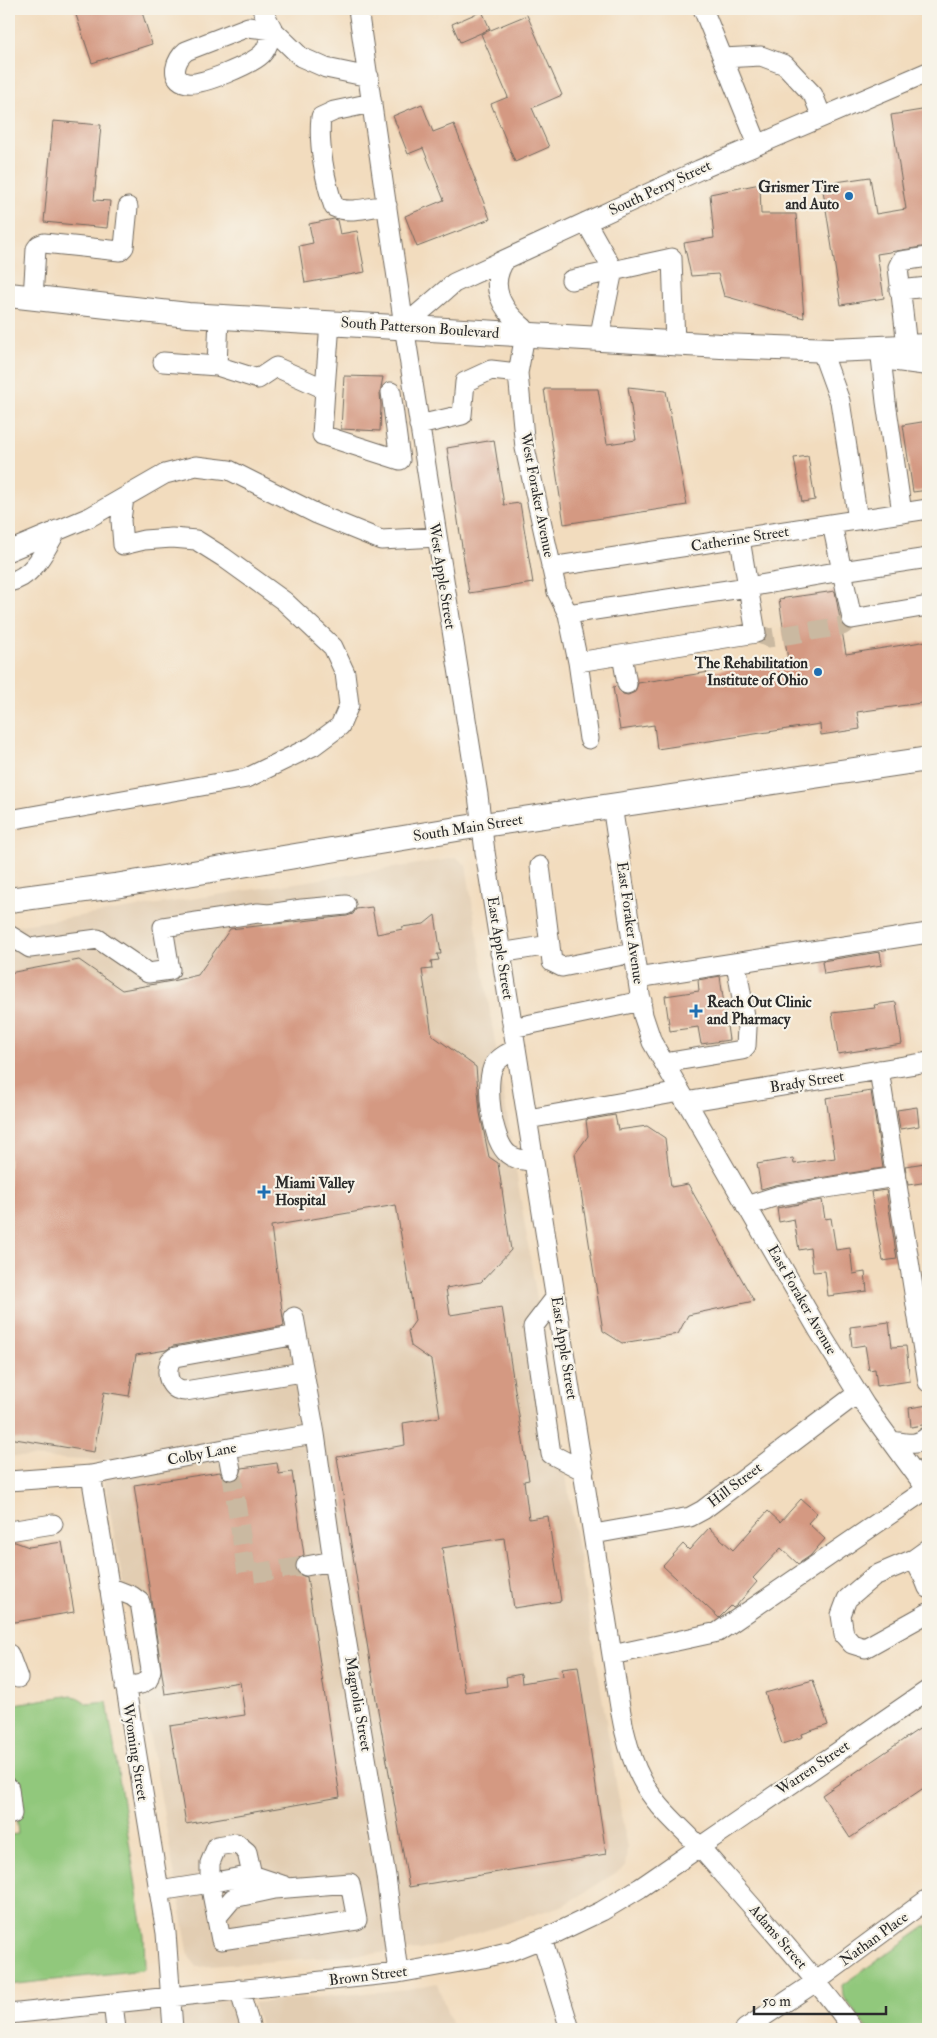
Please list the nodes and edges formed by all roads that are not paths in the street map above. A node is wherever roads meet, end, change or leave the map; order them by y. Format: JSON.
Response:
{"nodes":[{"id":1,"x":262,"y":9,"type":"edge"},
{"id":2,"x":358,"y":9,"type":"edge"},
{"id":3,"x":704,"y":9,"type":"edge"},
{"id":4,"x":273,"y":30,"type":"junction"},
{"id":5,"x":723,"y":58,"type":"junction"},
{"id":6,"x":928,"y":72,"type":"edge"},
{"id":7,"x":369,"y":77,"type":"junction"},
{"id":8,"x":372,"y":103,"type":"junction"},
{"id":9,"x":822,"y":117,"type":"junction"},
{"id":10,"x":758,"y":145,"type":"junction"},
{"id":11,"x":387,"y":205,"type":"junction"},
{"id":12,"x":128,"y":207,"type":"dead end"},
{"id":13,"x":586,"y":222,"type":"junction"},
{"id":14,"x":928,"y":257,"type":"edge"},
{"id":15,"x":506,"y":259,"type":"junction"},
{"id":16,"x":613,"y":270,"type":"junction"},
{"id":17,"x":571,"y":280,"type":"dead end"},
{"id":18,"x":928,"y":286,"type":"edge"},
{"id":19,"x":899,"y":290,"type":"junction"},
{"id":20,"x":9,"y":295,"type":"edge"},
{"id":21,"x":32,"y":298,"type":"junction"},
{"id":22,"x":219,"y":317,"type":"junction"},
{"id":23,"x":330,"y":323,"type":"junction"},
{"id":24,"x":404,"y":326,"type":"junction"},
{"id":25,"x":525,"y":335,"type":"junction"},
{"id":26,"x":600,"y":339,"type":"junction"},
{"id":27,"x":676,"y":344,"type":"junction"},
{"id":28,"x":917,"y":346,"type":"edge"},
{"id":29,"x":826,"y":349,"type":"junction"},
{"id":30,"x":881,"y":357,"type":"junction"},
{"id":31,"x":163,"y":362,"type":"dead end"},
{"id":32,"x":928,"y":363,"type":"edge"},
{"id":33,"x":217,"y":366,"type":"junction"},
{"id":34,"x":518,"y":373,"type":"junction"},
{"id":35,"x":325,"y":389,"type":"junction"},
{"id":36,"x":391,"y":392,"type":"dead end"},
{"id":37,"x":419,"y":425,"type":"junction"},
{"id":38,"x":424,"y":454,"type":"junction"},
{"id":39,"x":400,"y":460,"type":"junction"},
{"id":40,"x":124,"y":498,"type":"junction"},
{"id":41,"x":928,"y":509,"type":"edge"},
{"id":42,"x":902,"y":513,"type":"junction"},
{"id":43,"x":858,"y":520,"type":"junction"},
{"id":44,"x":832,"y":524,"type":"junction"},
{"id":45,"x":57,"y":530,"type":"junction"},
{"id":46,"x":436,"y":536,"type":"junction"},
{"id":47,"x":740,"y":539,"type":"junction"},
{"id":48,"x":9,"y":551,"type":"edge"},
{"id":49,"x":928,"y":558,"type":"edge"},
{"id":50,"x":551,"y":567,"type":"junction"},
{"id":51,"x":842,"y":572,"type":"junction"},
{"id":52,"x":9,"y":582,"type":"edge"},
{"id":53,"x":748,"y":587,"type":"junction"},
{"id":54,"x":928,"y":606,"type":"edge"},
{"id":55,"x":568,"y":614,"type":"junction"},
{"id":56,"x":622,"y":655,"type":"junction"},
{"id":57,"x":578,"y":662,"type":"junction"},
{"id":58,"x":627,"y":684,"type":"dead end"},
{"id":59,"x":589,"y":739,"type":"dead end"},
{"id":60,"x":928,"y":759,"type":"edge"},
{"id":61,"x":612,"y":805,"type":"junction"},
{"id":62,"x":9,"y":820,"type":"edge"},
{"id":63,"x":483,"y":825,"type":"junction"},
{"id":64,"x":540,"y":866,"type":"dead end"},
{"id":65,"x":9,"y":900,"type":"edge"},
{"id":66,"x":346,"y":905,"type":"dead end"},
{"id":67,"x":928,"y":933,"type":"edge"},
{"id":68,"x":9,"y":935,"type":"edge"},
{"id":69,"x":550,"y":945,"type":"junction"},
{"id":70,"x":500,"y":953,"type":"junction"},
{"id":71,"x":633,"y":953,"type":"junction"},
{"id":72,"x":736,"y":962,"type":"junction"},
{"id":73,"x":637,"y":978,"type":"junction"},
{"id":74,"x":642,"y":1001,"type":"junction"},
{"id":75,"x":512,"y":1028,"type":"junction"},
{"id":76,"x":516,"y":1049,"type":"junction"},
{"id":77,"x":928,"y":1062,"type":"edge"},
{"id":78,"x":664,"y":1064,"type":"junction"},
{"id":79,"x":879,"y":1070,"type":"junction"},
{"id":80,"x":683,"y":1097,"type":"junction"},
{"id":81,"x":528,"y":1119,"type":"junction"},
{"id":82,"x":534,"y":1162,"type":"junction"},
{"id":83,"x":895,"y":1177,"type":"junction"},
{"id":84,"x":746,"y":1206,"type":"junction"},
{"id":85,"x":556,"y":1297,"type":"junction"},
{"id":86,"x":302,"y":1372,"type":"junction"},
{"id":87,"x":928,"y":1382,"type":"edge"},
{"id":88,"x":858,"y":1393,"type":"junction"},
{"id":89,"x":315,"y":1434,"type":"junction"},
{"id":90,"x":928,"y":1436,"type":"edge"},
{"id":91,"x":892,"y":1441,"type":"junction"},
{"id":92,"x":227,"y":1449,"type":"junction"},
{"id":93,"x":231,"y":1470,"type":"tunnel mouth"},
{"id":94,"x":584,"y":1471,"type":"junction"},
{"id":95,"x":90,"y":1476,"type":"junction"},
{"id":96,"x":9,"y":1481,"type":"edge"},
{"id":97,"x":928,"y":1490,"type":"edge"},
{"id":98,"x":53,"y":1524,"type":"dead end"},
{"id":99,"x":9,"y":1531,"type":"edge"},
{"id":100,"x":594,"y":1534,"type":"junction"},
{"id":101,"x":921,"y":1554,"type":"edge"},
{"id":102,"x":333,"y":1561,"type":"junction"},
{"id":103,"x":306,"y":1566,"type":"tunnel mouth"},
{"id":104,"x":109,"y":1587,"type":"junction"},
{"id":105,"x":928,"y":1588,"type":"edge"},
{"id":106,"x":928,"y":1612,"type":"edge"},
{"id":107,"x":9,"y":1654,"type":"edge"},
{"id":108,"x":612,"y":1655,"type":"junction"},
{"id":109,"x":18,"y":1678,"type":"dead end"},
{"id":110,"x":125,"y":1687,"type":"junction"},
{"id":111,"x":928,"y":1690,"type":"edge"},
{"id":112,"x":9,"y":1788,"type":"edge"},
{"id":113,"x":9,"y":1814,"type":"edge"},
{"id":114,"x":700,"y":1847,"type":"junction"},
{"id":115,"x":252,"y":1875,"type":"junction"},
{"id":116,"x":291,"y":1888,"type":"junction"},
{"id":117,"x":211,"y":1890,"type":"junction"},
{"id":118,"x":159,"y":1891,"type":"junction"},
{"id":119,"x":928,"y":1899,"type":"edge"},
{"id":120,"x":217,"y":1917,"type":"junction"},
{"id":121,"x":542,"y":1939,"type":"junction"},
{"id":122,"x":398,"y":1973,"type":"junction"},
{"id":123,"x":817,"y":1981,"type":"junction"},
{"id":124,"x":239,"y":1990,"type":"junction"},
{"id":125,"x":171,"y":1997,"type":"junction"},
{"id":126,"x":113,"y":2003,"type":"junction"},
{"id":127,"x":9,"y":2014,"type":"edge"},
{"id":128,"x":116,"y":2029,"type":"edge"},
{"id":129,"x":173,"y":2029,"type":"edge"},
{"id":130,"x":250,"y":2029,"type":"edge"},
{"id":131,"x":570,"y":2029,"type":"edge"},
{"id":132,"x":746,"y":2029,"type":"edge"},
{"id":133,"x":853,"y":2029,"type":"edge"}],
"edges":[{"from":1,"to":4,"type":"street"},
{"from":2,"to":7,"type":"street","name":"West Apple Street"},
{"from":3,"to":5,"type":"street"},
{"from":4,"to":4,"type":"street"},
{"from":4,"to":7,"type":"street"},
{"from":5,"to":9,"type":"street"},
{"from":5,"to":10,"type":"street"},
{"from":6,"to":9,"type":"street","name":"South Perry Street"},
{"from":7,"to":8,"type":"street","name":"West Apple Street"},
{"from":8,"to":11,"type":"street","name":"West Apple Street"},
{"from":8,"to":11,"type":"street"},
{"from":9,"to":10,"type":"street","name":"South Perry Street"},
{"from":10,"to":13,"type":"street","name":"South Perry Street"},
{"from":11,"to":24,"type":"street","name":"West Apple Street"},
{"from":12,"to":21,"type":"street"},
{"from":13,"to":15,"type":"street","name":"South Perry Street"},
{"from":13,"to":16,"type":"street"},
{"from":14,"to":19,"type":"street"},
{"from":15,"to":24,"type":"street","name":"South Perry Street"},
{"from":15,"to":25,"type":"street"},
{"from":16,"to":17,"type":"street"},
{"from":16,"to":26,"type":"street"},
{"from":16,"to":27,"type":"street"},
{"from":18,"to":19,"type":"street"},
{"from":19,"to":28,"type":"street"},
{"from":20,"to":21,"type":"main road","name":"South Patterson Boulevard"},
{"from":21,"to":22,"type":"main road","name":"South Patterson Boulevard"},
{"from":22,"to":23,"type":"main road","name":"South Patterson Boulevard"},
{"from":22,"to":33,"type":"street"},
{"from":23,"to":24,"type":"main road","name":"South Patterson Boulevard"},
{"from":23,"to":35,"type":"street"},
{"from":24,"to":25,"type":"main road","name":"South Patterson Boulevard"},
{"from":24,"to":37,"type":"street","name":"West Apple Street"},
{"from":25,"to":26,"type":"main road","name":"South Patterson Boulevard"},
{"from":25,"to":34,"type":"street","name":"West Foraker Avenue"},
{"from":26,"to":27,"type":"main road","name":"South Patterson Boulevard"},
{"from":27,"to":29,"type":"main road","name":"South Patterson Boulevard"},
{"from":28,"to":29,"type":"main road","name":"South Patterson Boulevard"},
{"from":29,"to":30,"type":"main road","name":"South Patterson Boulevard"},
{"from":29,"to":43,"type":"street"},
{"from":30,"to":32,"type":"main road","name":"South Patterson Boulevard"},
{"from":30,"to":42,"type":"street"},
{"from":31,"to":33,"type":"street"},
{"from":33,"to":35,"type":"street"},
{"from":34,"to":37,"type":"street"},
{"from":34,"to":50,"type":"street","name":"West Foraker Avenue"},
{"from":35,"to":39,"type":"street"},
{"from":36,"to":39,"type":"street"},
{"from":37,"to":38,"type":"street","name":"West Apple Street"},
{"from":38,"to":39,"type":"street"},
{"from":38,"to":46,"type":"street","name":"West Apple Street"},
{"from":40,"to":45,"type":"street"},
{"from":40,"to":46,"type":"street"},
{"from":40,"to":62,"type":"street"},
{"from":41,"to":42,"type":"street","name":"Catherine Street"},
{"from":42,"to":43,"type":"street","name":"Catherine Street"},
{"from":43,"to":44,"type":"street","name":"Catherine Street"},
{"from":44,"to":47,"type":"street","name":"Catherine Street"},
{"from":44,"to":51,"type":"street"},
{"from":45,"to":48,"type":"street"},
{"from":45,"to":52,"type":"street"},
{"from":46,"to":63,"type":"street","name":"West Apple Street"},
{"from":47,"to":50,"type":"street","name":"Catherine Street"},
{"from":47,"to":53,"type":"street"},
{"from":49,"to":51,"type":"street"},
{"from":50,"to":55,"type":"street","name":"West Foraker Avenue"},
{"from":51,"to":53,"type":"street"},
{"from":51,"to":54,"type":"street"},
{"from":53,"to":55,"type":"street"},
{"from":53,"to":56,"type":"street"},
{"from":55,"to":57,"type":"street","name":"West Foraker Avenue"},
{"from":56,"to":57,"type":"street"},
{"from":56,"to":58,"type":"street"},
{"from":57,"to":59,"type":"street","name":"West Foraker Avenue"},
{"from":60,"to":61,"type":"main road","name":"South Main Street"},
{"from":61,"to":63,"type":"main road","name":"South Main Street"},
{"from":61,"to":71,"type":"street","name":"East Foraker Avenue"},
{"from":63,"to":65,"type":"main road","name":"South Main Street"},
{"from":63,"to":70,"type":"street","name":"East Apple Street"},
{"from":64,"to":69,"type":"street"},
{"from":66,"to":68,"type":"street"},
{"from":67,"to":72,"type":"street"},
{"from":69,"to":70,"type":"street"},
{"from":69,"to":71,"type":"street"},
{"from":70,"to":75,"type":"street","name":"East Apple Street"},
{"from":71,"to":73,"type":"street","name":"East Foraker Avenue"},
{"from":72,"to":73,"type":"street"},
{"from":72,"to":78,"type":"street"},
{"from":73,"to":74,"type":"street","name":"East Foraker Avenue"},
{"from":74,"to":75,"type":"street"},
{"from":74,"to":78,"type":"street","name":"East Foraker Avenue"},
{"from":75,"to":76,"type":"street","name":"East Apple Street"},
{"from":76,"to":81,"type":"street","name":"East Apple Street"},
{"from":76,"to":82,"type":"street"},
{"from":77,"to":79,"type":"street","name":"Brady Street"},
{"from":78,"to":80,"type":"street","name":"East Foraker Avenue"},
{"from":79,"to":80,"type":"street","name":"Brady Street"},
{"from":79,"to":83,"type":"street"},
{"from":80,"to":81,"type":"street","name":"Brady Street"},
{"from":80,"to":84,"type":"street","name":"East Foraker Avenue"},
{"from":81,"to":82,"type":"street","name":"East Apple Street"},
{"from":82,"to":85,"type":"street","name":"East Apple Street"},
{"from":83,"to":84,"type":"street"},
{"from":83,"to":87,"type":"street"},
{"from":84,"to":88,"type":"street","name":"East Foraker Avenue"},
{"from":85,"to":94,"type":"street","name":"East Apple Street"},
{"from":85,"to":94,"type":"street"},
{"from":86,"to":86,"type":"street","name":"Magnolia Street"},
{"from":86,"to":89,"type":"street","name":"Magnolia Street"},
{"from":88,"to":91,"type":"street","name":"East Foraker Avenue"},
{"from":88,"to":100,"type":"street","name":"Hill Street"},
{"from":89,"to":92,"type":"street","name":"Colby Lane"},
{"from":89,"to":102,"type":"street","name":"Magnolia Street"},
{"from":90,"to":91,"type":"street"},
{"from":91,"to":97,"type":"street","name":"East Foraker Avenue"},
{"from":92,"to":93,"type":"street"},
{"from":92,"to":95,"type":"street","name":"Colby Lane"},
{"from":94,"to":100,"type":"street","name":"East Apple Street"},
{"from":95,"to":96,"type":"street","name":"Colby Lane"},
{"from":95,"to":104,"type":"street","name":"Wyoming Street"},
{"from":97,"to":108,"type":"street"},
{"from":98,"to":99,"type":"street"},
{"from":100,"to":108,"type":"street","name":"East Apple Street"},
{"from":101,"to":105,"type":"street"},
{"from":101,"to":106,"type":"street"},
{"from":102,"to":103,"type":"street"},
{"from":102,"to":122,"type":"street","name":"Magnolia Street"},
{"from":104,"to":110,"type":"street","name":"Wyoming Street"},
{"from":104,"to":110,"type":"street"},
{"from":107,"to":109,"type":"street"},
{"from":108,"to":114,"type":"street","name":"East Apple Street"},
{"from":110,"to":118,"type":"street","name":"Wyoming Street"},
{"from":111,"to":114,"type":"street","name":"Warren Street"},
{"from":112,"to":113,"type":"street"},
{"from":114,"to":121,"type":"street","name":"Brown Street"},
{"from":114,"to":123,"type":"street","name":"Adams Street"},
{"from":115,"to":116,"type":"street"},
{"from":115,"to":117,"type":"street"},
{"from":115,"to":117,"type":"street"},
{"from":116,"to":120,"type":"street"},
{"from":116,"to":120,"type":"street"},
{"from":117,"to":118,"type":"street"},
{"from":117,"to":120,"type":"street"},
{"from":118,"to":125,"type":"street","name":"Wyoming Street"},
{"from":119,"to":123,"type":"street","name":"Nathan Place"},
{"from":121,"to":122,"type":"street","name":"Brown Street"},
{"from":121,"to":131,"type":"street"},
{"from":122,"to":124,"type":"street","name":"Brown Street"},
{"from":123,"to":132,"type":"street","name":"Nathan Place"},
{"from":123,"to":133,"type":"street","name":"Adams Street"},
{"from":124,"to":125,"type":"street","name":"Brown Street"},
{"from":124,"to":130,"type":"street"},
{"from":125,"to":126,"type":"street","name":"Brown Street"},
{"from":125,"to":129,"type":"street","name":"Wyoming Street"},
{"from":126,"to":127,"type":"street","name":"Brown Street"},
{"from":126,"to":128,"type":"street"}]}
